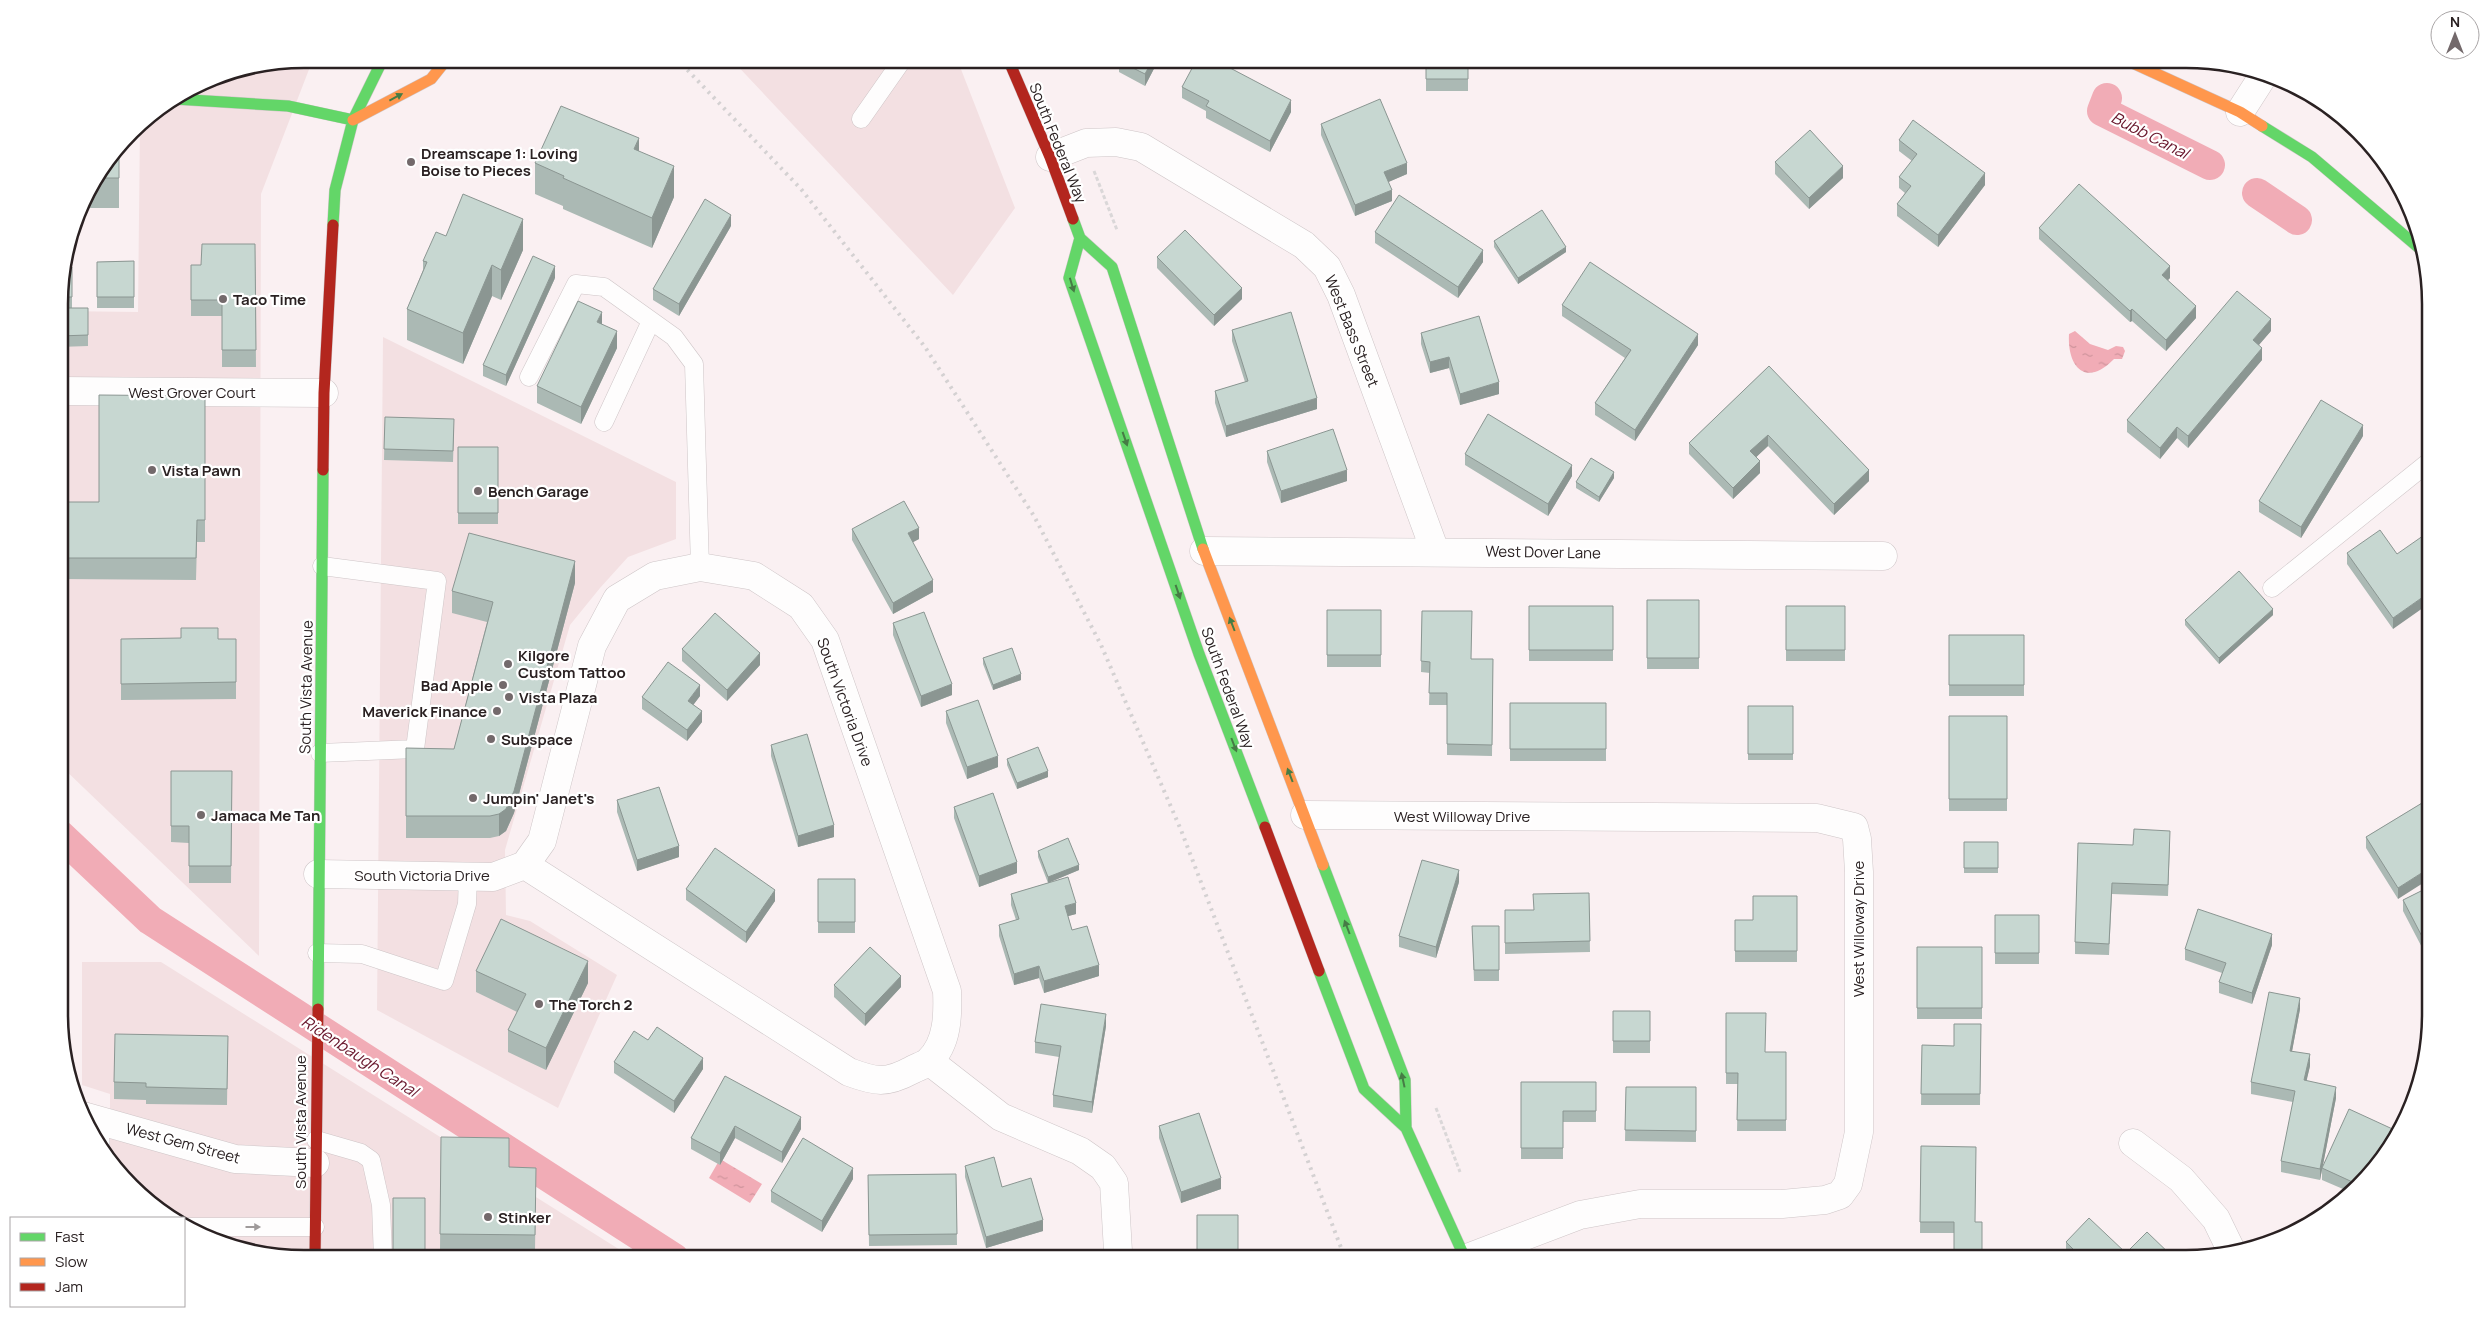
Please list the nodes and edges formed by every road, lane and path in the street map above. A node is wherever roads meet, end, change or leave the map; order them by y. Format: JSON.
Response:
{"nodes":[{"id":1,"x":379,"y":67,"type":"edge"},
{"id":2,"x":441,"y":67,"type":"edge"},
{"id":3,"x":897,"y":67,"type":"edge"},
{"id":4,"x":1011,"y":67,"type":"edge"},
{"id":5,"x":2142,"y":67,"type":"edge"},
{"id":6,"x":2261,"y":80,"type":"edge"},
{"id":7,"x":185,"y":100,"type":"edge"},
{"id":8,"x":2240,"y":112,"type":"junction"},
{"id":9,"x":861,"y":119,"type":"dead end"},
{"id":10,"x":353,"y":120,"type":"junction"},
{"id":11,"x":1050,"y":157,"type":"junction"},
{"id":12,"x":1080,"y":238,"type":"junction"},
{"id":13,"x":2414,"y":244,"type":"edge"},
{"id":14,"x":651,"y":321,"type":"junction"},
{"id":15,"x":529,"y":377,"type":"dead end"},
{"id":16,"x":68,"y":391,"type":"edge"},
{"id":17,"x":324,"y":393,"type":"junction"},
{"id":18,"x":604,"y":422,"type":"dead end"},
{"id":19,"x":2422,"y":467,"type":"edge"},
{"id":20,"x":1204,"y":551,"type":"junction"},
{"id":21,"x":1436,"y":551,"type":"junction"},
{"id":22,"x":1883,"y":556,"type":"dead end"},
{"id":23,"x":322,"y":566,"type":"junction"},
{"id":24,"x":700,"y":568,"type":"junction"},
{"id":25,"x":2272,"y":588,"type":"dead end"},
{"id":26,"x":320,"y":753,"type":"junction"},
{"id":27,"x":1305,"y":815,"type":"junction"},
{"id":28,"x":524,"y":865,"type":"junction"},
{"id":29,"x":318,"y":874,"type":"junction"},
{"id":30,"x":468,"y":876,"type":"junction"},
{"id":31,"x":317,"y":953,"type":"junction"},
{"id":32,"x":929,"y":1061,"type":"junction"},
{"id":33,"x":97,"y":1128,"type":"edge"},
{"id":34,"x":1406,"y":1128,"type":"junction"},
{"id":35,"x":2132,"y":1143,"type":"dead end"},
{"id":36,"x":315,"y":1151,"type":"junction"},
{"id":37,"x":203,"y":1227,"type":"edge"},
{"id":38,"x":315,"y":1227,"type":"junction"},
{"id":39,"x":2229,"y":1245,"type":"edge"},
{"id":40,"x":315,"y":1250,"type":"edge"},
{"id":41,"x":383,"y":1250,"type":"edge"},
{"id":42,"x":1118,"y":1250,"type":"edge"},
{"id":43,"x":1462,"y":1250,"type":"edge"},
{"id":44,"x":1487,"y":1250,"type":"edge"}],
"edges":[{"from":1,"to":10,"type":"main road","name":"South Vista Avenue"},
{"from":10,"to":2,"type":"main road","one_way":true},
{"from":3,"to":9,"type":"lane"},
{"from":4,"to":11,"type":"main road","name":"South Federal Way"},
{"from":5,"to":8,"type":"main road"},
{"from":6,"to":8,"type":"street"},
{"from":7,"to":10,"type":"main road"},
{"from":8,"to":13,"type":"main road"},
{"from":10,"to":17,"type":"main road","name":"South Vista Avenue"},
{"from":11,"to":12,"type":"main road","name":"South Federal Way"},
{"from":11,"to":21,"type":"street","name":"West Bass Street"},
{"from":12,"to":20,"type":"main road","name":"South Federal Way"},
{"from":12,"to":34,"type":"main road","name":"South Federal Way","one_way":true},
{"from":14,"to":15,"type":"lane"},
{"from":14,"to":18,"type":"lane"},
{"from":14,"to":24,"type":"lane"},
{"from":16,"to":17,"type":"street","name":"West Grover Court"},
{"from":17,"to":23,"type":"main road","name":"South Vista Avenue"},
{"from":19,"to":25,"type":"lane"},
{"from":20,"to":21,"type":"street","name":"West Dover Lane"},
{"from":27,"to":20,"type":"main road","name":"South Federal Way","one_way":true},
{"from":21,"to":22,"type":"street","name":"West Dover Lane"},
{"from":23,"to":26,"type":"main road","name":"South Vista Avenue"},
{"from":23,"to":26,"type":"lane"},
{"from":24,"to":28,"type":"street","name":"South Victoria Drive"},
{"from":24,"to":32,"type":"street","name":"South Victoria Drive"},
{"from":26,"to":29,"type":"main road","name":"South Vista Avenue"},
{"from":34,"to":27,"type":"main road","name":"South Federal Way","one_way":true},
{"from":27,"to":44,"type":"street","name":"West Willoway Drive"},
{"from":28,"to":30,"type":"street","name":"South Victoria Drive"},
{"from":28,"to":32,"type":"street","name":"South Victoria Drive"},
{"from":29,"to":30,"type":"street","name":"South Victoria Drive"},
{"from":29,"to":31,"type":"main road","name":"South Vista Avenue"},
{"from":30,"to":31,"type":"lane"},
{"from":31,"to":36,"type":"main road","name":"South Vista Avenue"},
{"from":32,"to":42,"type":"street"},
{"from":33,"to":36,"type":"street","name":"West Gem Street"},
{"from":34,"to":43,"type":"main road","name":"South Federal Way"},
{"from":35,"to":39,"type":"street"},
{"from":36,"to":38,"type":"main road","name":"South Vista Avenue"},
{"from":36,"to":41,"type":"lane"},
{"from":37,"to":38,"type":"lane","one_way":true},
{"from":38,"to":40,"type":"main road","name":"South Vista Avenue"}]}
